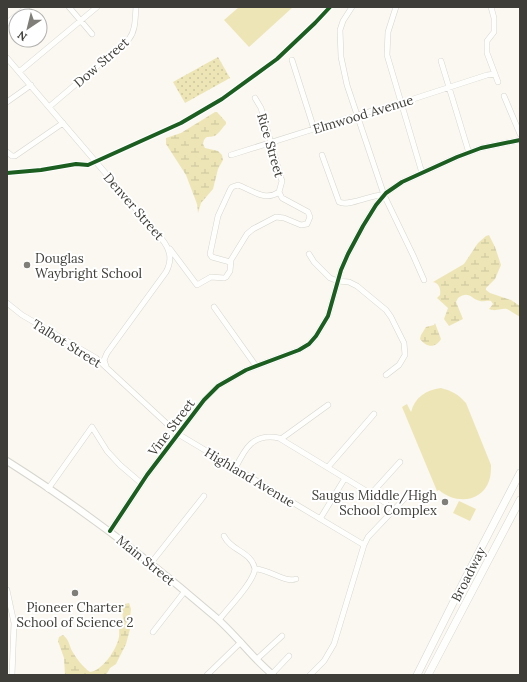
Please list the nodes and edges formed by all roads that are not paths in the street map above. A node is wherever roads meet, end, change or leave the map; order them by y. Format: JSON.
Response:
{"nodes":[{"id":1,"x":26,"y":7,"type":"edge"},
{"id":2,"x":69,"y":7,"type":"edge"},
{"id":3,"x":97,"y":7,"type":"edge"},
{"id":4,"x":136,"y":7,"type":"edge"},
{"id":5,"x":352,"y":7,"type":"edge"},
{"id":6,"x":396,"y":7,"type":"edge"},
{"id":7,"x":493,"y":8,"type":"edge"},
{"id":8,"x":80,"y":21,"type":"junction"},
{"id":9,"x":7,"y":23,"type":"edge"},
{"id":10,"x":92,"y":34,"type":"dead end"},
{"id":11,"x":7,"y":58,"type":"edge"},
{"id":12,"x":292,"y":60,"type":"dead end"},
{"id":13,"x":441,"y":62,"type":"dead end"},
{"id":14,"x":19,"y":72,"type":"junction"},
{"id":15,"x":495,"y":74,"type":"junction"},
{"id":16,"x":498,"y":82,"type":"dead end"},
{"id":17,"x":30,"y":86,"type":"junction"},
{"id":18,"x":448,"y":88,"type":"junction"},
{"id":19,"x":504,"y":96,"type":"dead end"},
{"id":20,"x":255,"y":98,"type":"dead end"},
{"id":21,"x":7,"y":102,"type":"edge"},
{"id":22,"x":401,"y":103,"type":"junction"},
{"id":23,"x":49,"y":107,"type":"junction"},
{"id":24,"x":358,"y":115,"type":"junction"},
{"id":25,"x":63,"y":123,"type":"junction"},
{"id":26,"x":314,"y":129,"type":"junction"},
{"id":27,"x":520,"y":134,"type":"edge"},
{"id":28,"x":520,"y":140,"type":"edge"},
{"id":29,"x":271,"y":143,"type":"junction"},
{"id":30,"x":7,"y":152,"type":"edge"},
{"id":31,"x":469,"y":153,"type":"junction"},
{"id":32,"x":231,"y":155,"type":"dead end"},
{"id":33,"x":322,"y":155,"type":"dead end"},
{"id":34,"x":422,"y":173,"type":"junction"},
{"id":35,"x":279,"y":192,"type":"junction"},
{"id":36,"x":384,"y":195,"type":"junction"},
{"id":37,"x":166,"y":244,"type":"junction"},
{"id":38,"x":309,"y":254,"type":"dead end"},
{"id":39,"x":230,"y":262,"type":"junction"},
{"id":40,"x":424,"y":280,"type":"dead end"},
{"id":41,"x":338,"y":281,"type":"junction"},
{"id":42,"x":7,"y":303,"type":"edge"},
{"id":43,"x":214,"y":307,"type":"dead end"},
{"id":44,"x":256,"y":366,"type":"junction"},
{"id":45,"x":106,"y":367,"type":"junction"},
{"id":46,"x":386,"y":375,"type":"dead end"},
{"id":47,"x":328,"y":405,"type":"dead end"},
{"id":48,"x":374,"y":414,"type":"dead end"},
{"id":49,"x":178,"y":434,"type":"junction"},
{"id":50,"x":281,"y":439,"type":"junction"},
{"id":51,"x":7,"y":462,"type":"edge"},
{"id":52,"x":400,"y":462,"type":"dead end"},
{"id":53,"x":328,"y":467,"type":"junction"},
{"id":54,"x":235,"y":469,"type":"junction"},
{"id":55,"x":520,"y":474,"type":"edge"},
{"id":56,"x":345,"y":478,"type":"junction"},
{"id":57,"x":141,"y":483,"type":"junction"},
{"id":58,"x":48,"y":489,"type":"junction"},
{"id":59,"x":371,"y":494,"type":"junction"},
{"id":60,"x":204,"y":496,"type":"dead end"},
{"id":61,"x":406,"y":497,"type":"dead end"},
{"id":62,"x":520,"y":500,"type":"edge"},
{"id":63,"x":386,"y":503,"type":"dead end"},
{"id":64,"x":320,"y":519,"type":"junction"},
{"id":65,"x":110,"y":531,"type":"junction"},
{"id":66,"x":224,"y":536,"type":"dead end"},
{"id":67,"x":364,"y":545,"type":"junction"},
{"id":68,"x":151,"y":564,"type":"junction"},
{"id":69,"x":255,"y":569,"type":"junction"},
{"id":70,"x":296,"y":579,"type":"dead end"},
{"id":71,"x":7,"y":590,"type":"edge"},
{"id":72,"x":185,"y":591,"type":"junction"},
{"id":73,"x":219,"y":620,"type":"junction"},
{"id":74,"x":152,"y":632,"type":"dead end"},
{"id":75,"x":282,"y":636,"type":"dead end"},
{"id":76,"x":241,"y":642,"type":"junction"},
{"id":77,"x":289,"y":656,"type":"dead end"},
{"id":78,"x":257,"y":659,"type":"junction"},
{"id":79,"x":12,"y":675,"type":"edge"},
{"id":80,"x":208,"y":675,"type":"edge"},
{"id":81,"x":272,"y":675,"type":"edge"},
{"id":82,"x":310,"y":675,"type":"edge"},
{"id":83,"x":417,"y":675,"type":"edge"},
{"id":84,"x":428,"y":675,"type":"edge"}],
"edges":[{"from":1,"to":9,"type":"street"},
{"from":2,"to":8,"type":"street"},
{"from":3,"to":8,"type":"street"},
{"from":4,"to":23,"type":"street","name":"Dow Street"},
{"from":5,"to":24,"type":"street"},
{"from":6,"to":22,"type":"street"},
{"from":7,"to":15,"type":"street"},
{"from":8,"to":10,"type":"street"},
{"from":8,"to":14,"type":"street"},
{"from":11,"to":14,"type":"street","name":"Denver Street"},
{"from":12,"to":26,"type":"street"},
{"from":13,"to":18,"type":"street"},
{"from":14,"to":17,"type":"street","name":"Denver Street"},
{"from":15,"to":16,"type":"street"},
{"from":15,"to":18,"type":"street","name":"Elmwood Avenue"},
{"from":17,"to":21,"type":"street"},
{"from":17,"to":23,"type":"street","name":"Denver Street"},
{"from":18,"to":22,"type":"street","name":"Elmwood Avenue"},
{"from":18,"to":31,"type":"street"},
{"from":19,"to":27,"type":"street"},
{"from":20,"to":29,"type":"street","name":"Rice Street"},
{"from":22,"to":24,"type":"street","name":"Elmwood Avenue"},
{"from":22,"to":34,"type":"street"},
{"from":23,"to":25,"type":"street","name":"Denver Street"},
{"from":24,"to":26,"type":"street","name":"Elmwood Avenue"},
{"from":24,"to":36,"type":"street"},
{"from":25,"to":30,"type":"street"},
{"from":25,"to":37,"type":"street","name":"Denver Street"},
{"from":26,"to":29,"type":"street","name":"Elmwood Avenue"},
{"from":28,"to":31,"type":"street","name":"Vine Street"},
{"from":29,"to":32,"type":"street","name":"Elmwood Avenue"},
{"from":29,"to":35,"type":"street","name":"Rice Street"},
{"from":31,"to":34,"type":"street","name":"Vine Street"},
{"from":33,"to":36,"type":"street"},
{"from":34,"to":36,"type":"street","name":"Vine Street"},
{"from":35,"to":39,"type":"street"},
{"from":35,"to":39,"type":"street"},
{"from":36,"to":40,"type":"street"},
{"from":36,"to":41,"type":"street","name":"Vine Street"},
{"from":37,"to":39,"type":"street"},
{"from":37,"to":45,"type":"street","name":"Denver Street"},
{"from":38,"to":41,"type":"street"},
{"from":41,"to":44,"type":"street","name":"Vine Street"},
{"from":41,"to":46,"type":"street"},
{"from":42,"to":45,"type":"street","name":"Talbot Street"},
{"from":43,"to":44,"type":"street"},
{"from":44,"to":49,"type":"street","name":"Vine Street"},
{"from":45,"to":49,"type":"street","name":"Talbot Street"},
{"from":47,"to":50,"type":"street"},
{"from":48,"to":53,"type":"street"},
{"from":49,"to":54,"type":"street","name":"Highland Avenue"},
{"from":49,"to":57,"type":"street","name":"Vine Street"},
{"from":50,"to":53,"type":"street"},
{"from":50,"to":54,"type":"street"},
{"from":51,"to":58,"type":"main road","name":"Main Street"},
{"from":52,"to":59,"type":"street"},
{"from":53,"to":56,"type":"street"},
{"from":54,"to":64,"type":"street","name":"Highland Avenue"},
{"from":55,"to":83,"type":"highway","name":"Broadway"},
{"from":56,"to":59,"type":"street"},
{"from":56,"to":64,"type":"street"},
{"from":57,"to":58,"type":"street"},
{"from":57,"to":65,"type":"street","name":"Vine Street"},
{"from":58,"to":65,"type":"main road","name":"Main Street"},
{"from":59,"to":63,"type":"street"},
{"from":60,"to":68,"type":"street"},
{"from":61,"to":67,"type":"street"},
{"from":62,"to":84,"type":"highway","name":"Broadway"},
{"from":64,"to":67,"type":"street","name":"Highland Avenue"},
{"from":65,"to":68,"type":"main road","name":"Main Street"},
{"from":66,"to":69,"type":"street"},
{"from":67,"to":82,"type":"street"},
{"from":68,"to":72,"type":"main road","name":"Main Street"},
{"from":69,"to":70,"type":"street"},
{"from":69,"to":73,"type":"street"},
{"from":71,"to":79,"type":"street"},
{"from":72,"to":73,"type":"main road","name":"Main Street"},
{"from":72,"to":74,"type":"street"},
{"from":73,"to":76,"type":"main road","name":"Main Street"},
{"from":75,"to":78,"type":"street"},
{"from":76,"to":78,"type":"main road","name":"Main Street"},
{"from":76,"to":80,"type":"street"},
{"from":77,"to":81,"type":"street"},
{"from":78,"to":81,"type":"main road","name":"Main Street"}]}
